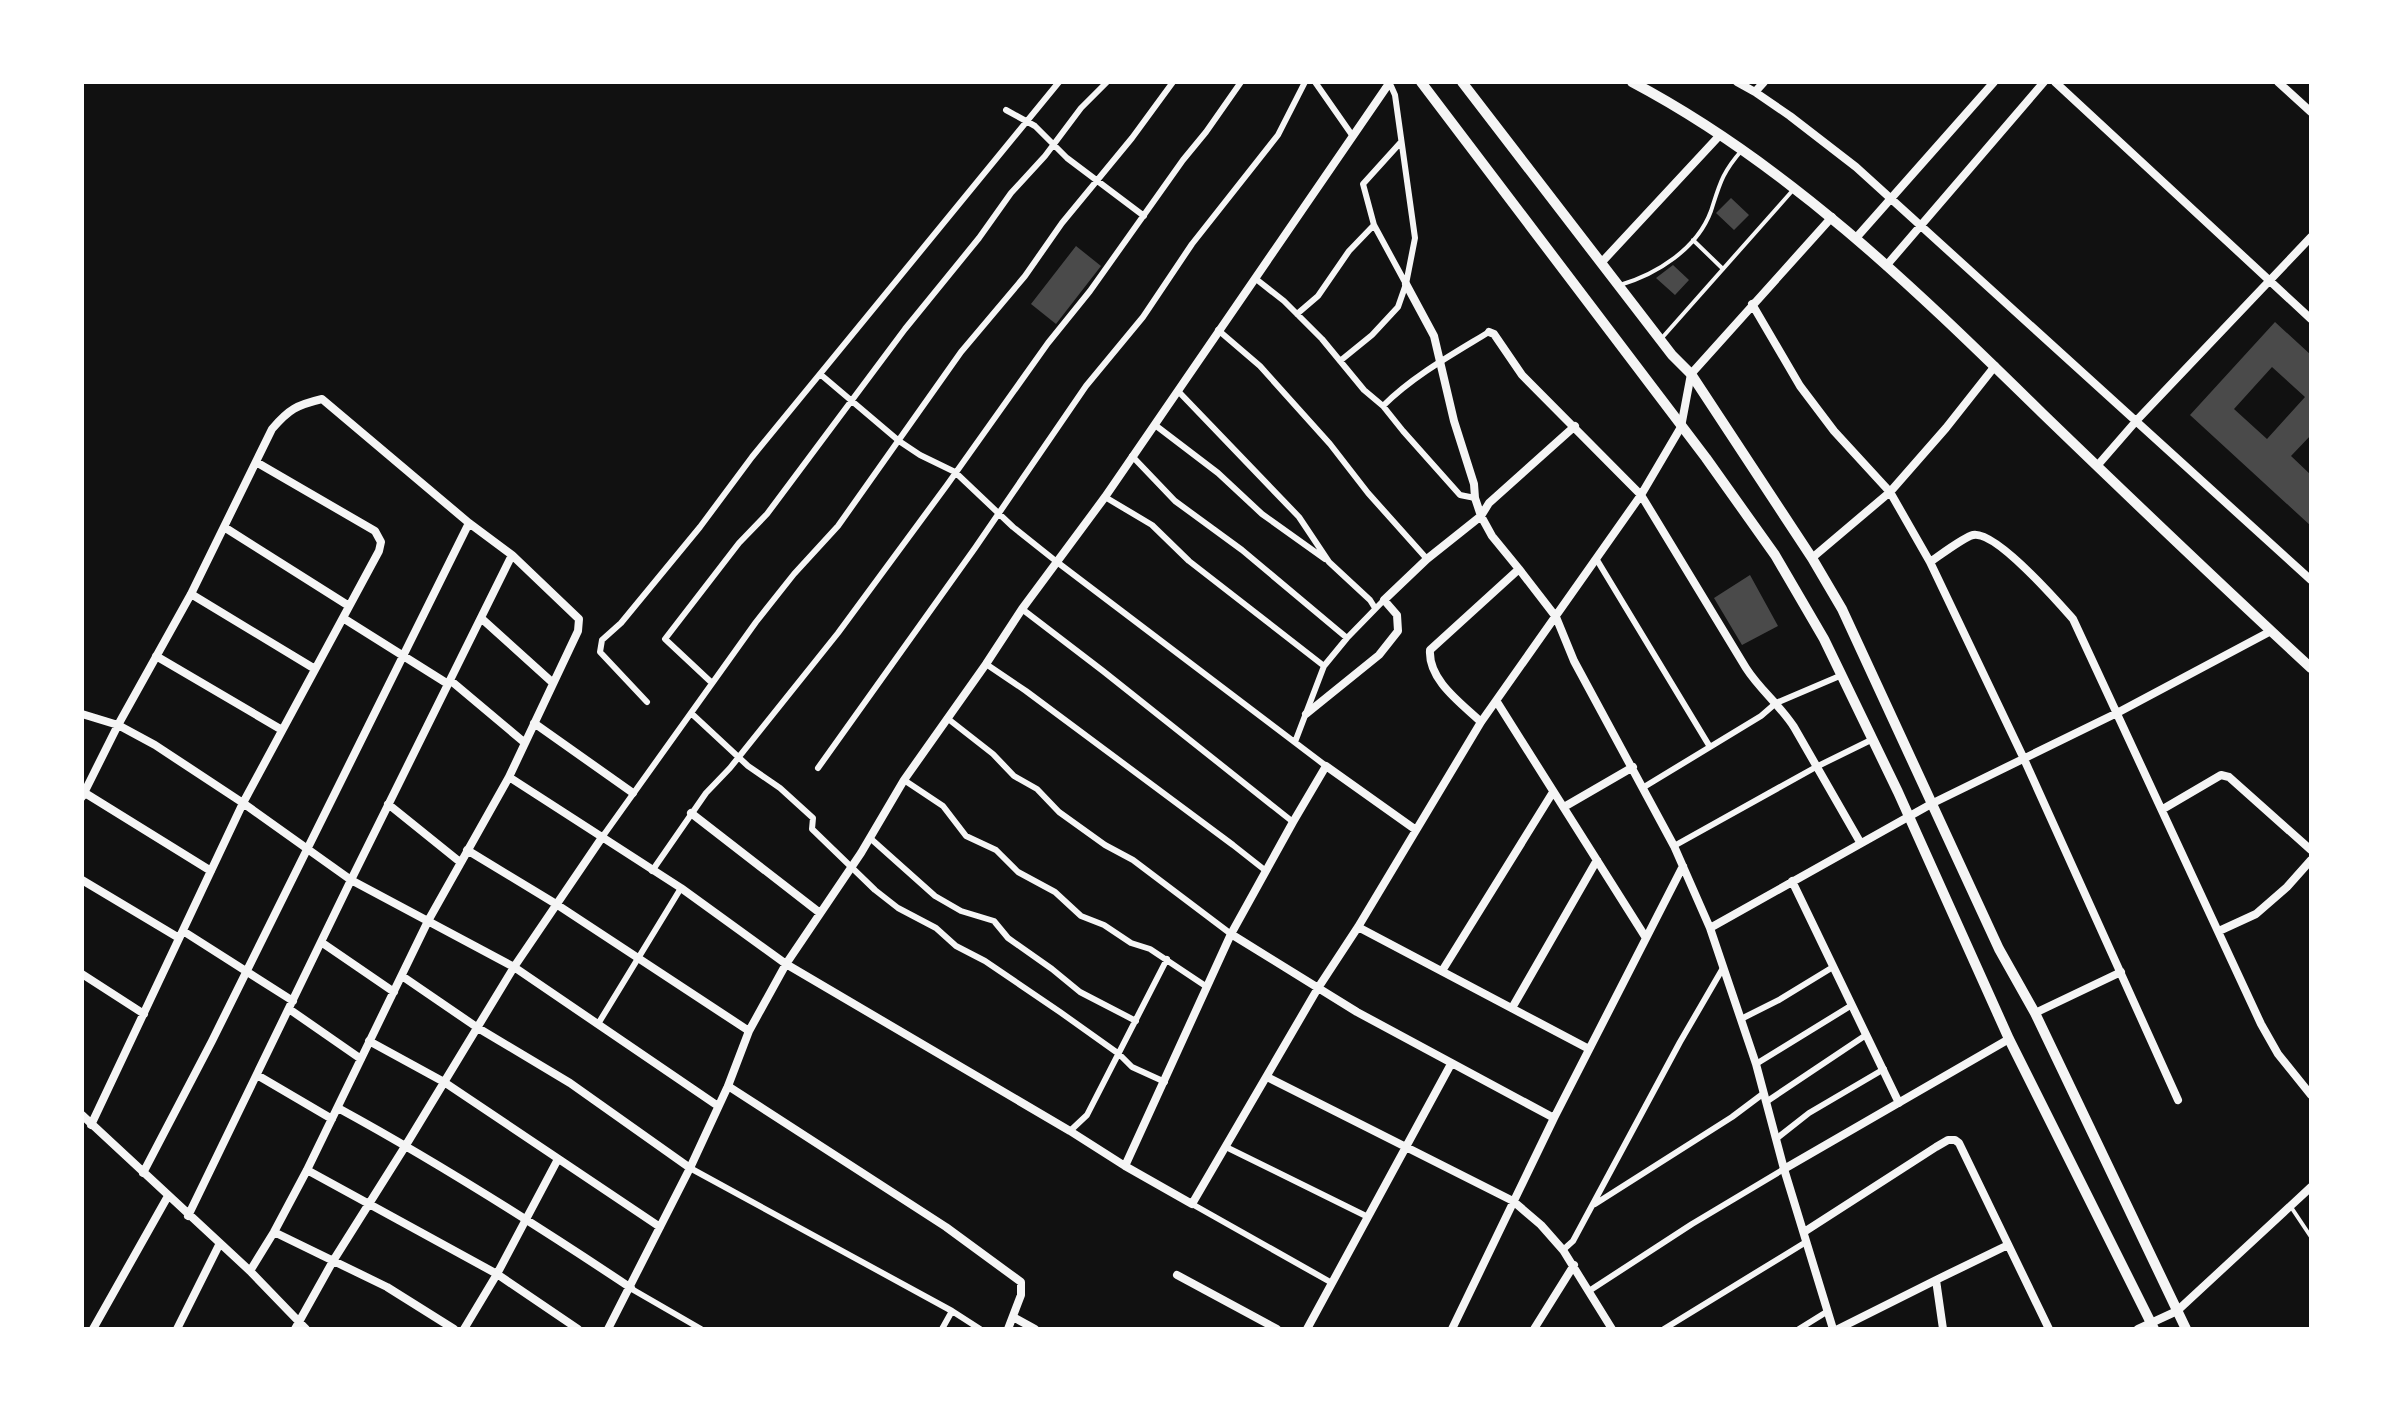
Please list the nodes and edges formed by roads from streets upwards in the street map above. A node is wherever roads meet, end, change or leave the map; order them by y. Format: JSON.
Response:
{"nodes":[{"id":1,"x":1059,"y":82,"type":"edge"},
{"id":2,"x":1107,"y":82,"type":"edge"},
{"id":3,"x":1173,"y":82,"type":"edge"},
{"id":4,"x":1241,"y":82,"type":"edge"},
{"id":5,"x":1305,"y":82,"type":"edge"},
{"id":6,"x":1315,"y":82,"type":"edge"},
{"id":7,"x":1421,"y":82,"type":"edge"},
{"id":8,"x":1462,"y":82,"type":"edge"},
{"id":9,"x":1632,"y":82,"type":"edge"},
{"id":10,"x":1737,"y":82,"type":"edge"},
{"id":11,"x":1764,"y":82,"type":"edge"},
{"id":12,"x":1994,"y":82,"type":"edge"},
{"id":13,"x":2044,"y":82,"type":"edge"},
{"id":14,"x":2055,"y":82,"type":"edge"},
{"id":15,"x":2278,"y":82,"type":"edge"},
{"id":16,"x":1388,"y":85,"type":"edge"},
{"id":17,"x":1755,"y":92,"type":"junction"},
{"id":18,"x":1006,"y":110,"type":"dead end"},
{"id":19,"x":2311,"y":112,"type":"edge"},
{"id":20,"x":1027,"y":121,"type":"junction"},
{"id":21,"x":1352,"y":135,"type":"junction"},
{"id":22,"x":1720,"y":135,"type":"junction"},
{"id":23,"x":1401,"y":142,"type":"junction"},
{"id":24,"x":1054,"y":144,"type":"junction"},
{"id":25,"x":1097,"y":180,"type":"junction"},
{"id":26,"x":1891,"y":198,"type":"junction"},
{"id":27,"x":1144,"y":216,"type":"junction"},
{"id":28,"x":1832,"y":217,"type":"junction"},
{"id":29,"x":1374,"y":225,"type":"junction"},
{"id":30,"x":1919,"y":225,"type":"junction"},
{"id":31,"x":2311,"y":237,"type":"edge"},
{"id":32,"x":1856,"y":238,"type":"junction"},
{"id":33,"x":1601,"y":263,"type":"junction"},
{"id":34,"x":1886,"y":266,"type":"junction"},
{"id":35,"x":1256,"y":279,"type":"junction"},
{"id":36,"x":2269,"y":280,"type":"junction"},
{"id":37,"x":1406,"y":284,"type":"junction"},
{"id":38,"x":1752,"y":304,"type":"junction"},
{"id":39,"x":1297,"y":314,"type":"junction"},
{"id":40,"x":2311,"y":319,"type":"edge"},
{"id":41,"x":1218,"y":330,"type":"junction"},
{"id":42,"x":1489,"y":332,"type":"joint"},
{"id":43,"x":1340,"y":361,"type":"junction"},
{"id":44,"x":1441,"y":363,"type":"junction"},
{"id":45,"x":1995,"y":366,"type":"junction"},
{"id":46,"x":820,"y":374,"type":"junction"},
{"id":47,"x":1691,"y":374,"type":"junction"},
{"id":48,"x":1178,"y":391,"type":"junction"},
{"id":49,"x":852,"y":401,"type":"junction"},
{"id":50,"x":1383,"y":406,"type":"junction"},
{"id":51,"x":2137,"y":420,"type":"junction"},
{"id":52,"x":1155,"y":425,"type":"junction"},
{"id":53,"x":1575,"y":426,"type":"junction"},
{"id":54,"x":1681,"y":427,"type":"junction"},
{"id":55,"x":899,"y":441,"type":"junction"},
{"id":56,"x":1132,"y":456,"type":"junction"},
{"id":57,"x":256,"y":462,"type":"junction"},
{"id":58,"x":2097,"y":466,"type":"junction"},
{"id":59,"x":955,"y":472,"type":"junction"},
{"id":60,"x":1890,"y":492,"type":"junction"},
{"id":61,"x":1641,"y":495,"type":"junction"},
{"id":62,"x":1105,"y":497,"type":"junction"},
{"id":63,"x":1475,"y":498,"type":"junction"},
{"id":64,"x":999,"y":514,"type":"junction"},
{"id":65,"x":1481,"y":516,"type":"junction"},
{"id":66,"x":469,"y":523,"type":"junction"},
{"id":67,"x":224,"y":527,"type":"junction"},
{"id":68,"x":512,"y":555,"type":"junction"},
{"id":69,"x":1812,"y":558,"type":"junction"},
{"id":70,"x":1427,"y":559,"type":"junction"},
{"id":71,"x":1597,"y":560,"type":"junction"},
{"id":72,"x":1057,"y":562,"type":"junction"},
{"id":73,"x":1329,"y":562,"type":"junction"},
{"id":74,"x":1930,"y":562,"type":"junction"},
{"id":75,"x":1519,"y":569,"type":"junction"},
{"id":76,"x":2311,"y":580,"type":"edge"},
{"id":77,"x":191,"y":594,"type":"junction"},
{"id":78,"x":1384,"y":600,"type":"junction"},
{"id":79,"x":349,"y":606,"type":"junction"},
{"id":80,"x":1375,"y":608,"type":"junction"},
{"id":81,"x":1022,"y":609,"type":"junction"},
{"id":82,"x":1556,"y":617,"type":"junction"},
{"id":83,"x":343,"y":618,"type":"junction"},
{"id":84,"x":481,"y":618,"type":"junction"},
{"id":85,"x":2271,"y":631,"type":"junction"},
{"id":86,"x":1347,"y":638,"type":"junction"},
{"id":87,"x":156,"y":656,"type":"junction"},
{"id":88,"x":402,"y":656,"type":"junction"},
{"id":89,"x":986,"y":664,"type":"junction"},
{"id":90,"x":1324,"y":666,"type":"junction"},
{"id":91,"x":2311,"y":668,"type":"edge"},
{"id":92,"x":315,"y":669,"type":"junction"},
{"id":93,"x":1842,"y":675,"type":"junction"},
{"id":94,"x":449,"y":682,"type":"junction"},
{"id":95,"x":553,"y":683,"type":"junction"},
{"id":96,"x":712,"y":683,"type":"junction"},
{"id":97,"x":647,"y":702,"type":"dead end"},
{"id":98,"x":1497,"y":702,"type":"junction"},
{"id":99,"x":1776,"y":703,"type":"junction"},
{"id":100,"x":691,"y":713,"type":"junction"},
{"id":101,"x":2117,"y":713,"type":"junction"},
{"id":102,"x":82,"y":714,"type":"edge"},
{"id":103,"x":1306,"y":714,"type":"junction"},
{"id":104,"x":947,"y":718,"type":"junction"},
{"id":105,"x":1481,"y":722,"type":"junction"},
{"id":106,"x":534,"y":723,"type":"junction"},
{"id":107,"x":118,"y":725,"type":"junction"},
{"id":108,"x":282,"y":730,"type":"junction"},
{"id":109,"x":1873,"y":739,"type":"junction"},
{"id":110,"x":1295,"y":742,"type":"junction"},
{"id":111,"x":525,"y":743,"type":"junction"},
{"id":112,"x":1710,"y":747,"type":"junction"},
{"id":113,"x":738,"y":757,"type":"junction"},
{"id":114,"x":2024,"y":759,"type":"junction"},
{"id":115,"x":1326,"y":766,"type":"junction"},
{"id":116,"x":1633,"y":767,"type":"junction"},
{"id":117,"x":1816,"y":767,"type":"junction"},
{"id":118,"x":818,"y":768,"type":"dead end"},
{"id":119,"x":509,"y":777,"type":"junction"},
{"id":120,"x":904,"y":780,"type":"junction"},
{"id":121,"x":1644,"y":787,"type":"junction"},
{"id":122,"x":1553,"y":792,"type":"junction"},
{"id":123,"x":633,"y":793,"type":"junction"},
{"id":124,"x":83,"y":795,"type":"edge"},
{"id":125,"x":243,"y":803,"type":"junction"},
{"id":126,"x":1933,"y":803,"type":"junction"},
{"id":127,"x":388,"y":804,"type":"junction"},
{"id":128,"x":1564,"y":807,"type":"junction"},
{"id":129,"x":2163,"y":809,"type":"junction"},
{"id":130,"x":691,"y":813,"type":"junction"},
{"id":131,"x":1908,"y":817,"type":"junction"},
{"id":132,"x":1293,"y":822,"type":"junction"},
{"id":133,"x":1416,"y":830,"type":"junction"},
{"id":134,"x":603,"y":836,"type":"junction"},
{"id":135,"x":870,"y":838,"type":"junction"},
{"id":136,"x":1860,"y":842,"type":"junction"},
{"id":137,"x":1674,"y":846,"type":"junction"},
{"id":138,"x":306,"y":848,"type":"junction"},
{"id":139,"x":467,"y":850,"type":"junction"},
{"id":140,"x":2311,"y":850,"type":"edge"},
{"id":141,"x":1597,"y":860,"type":"junction"},
{"id":142,"x":2311,"y":860,"type":"edge"},
{"id":143,"x":460,"y":862,"type":"junction"},
{"id":144,"x":1683,"y":866,"type":"junction"},
{"id":145,"x":851,"y":868,"type":"junction"},
{"id":146,"x":211,"y":871,"type":"junction"},
{"id":147,"x":652,"y":871,"type":"junction"},
{"id":148,"x":1266,"y":871,"type":"junction"},
{"id":149,"x":82,"y":880,"type":"edge"},
{"id":150,"x":351,"y":880,"type":"junction"},
{"id":151,"x":1792,"y":881,"type":"junction"},
{"id":152,"x":681,"y":888,"type":"junction"},
{"id":153,"x":556,"y":904,"type":"junction"},
{"id":154,"x":820,"y":913,"type":"junction"},
{"id":155,"x":428,"y":921,"type":"junction"},
{"id":156,"x":1358,"y":927,"type":"junction"},
{"id":157,"x":1710,"y":928,"type":"junction"},
{"id":158,"x":2219,"y":931,"type":"junction"},
{"id":159,"x":181,"y":934,"type":"junction"},
{"id":160,"x":1231,"y":934,"type":"junction"},
{"id":161,"x":1646,"y":938,"type":"junction"},
{"id":162,"x":321,"y":942,"type":"junction"},
{"id":163,"x":639,"y":957,"type":"junction"},
{"id":164,"x":1167,"y":959,"type":"junction"},
{"id":165,"x":786,"y":964,"type":"junction"},
{"id":166,"x":514,"y":967,"type":"junction"},
{"id":167,"x":1833,"y":967,"type":"junction"},
{"id":168,"x":1723,"y":968,"type":"junction"},
{"id":169,"x":246,"y":971,"type":"junction"},
{"id":170,"x":1442,"y":971,"type":"junction"},
{"id":171,"x":2121,"y":972,"type":"junction"},
{"id":172,"x":82,"y":974,"type":"edge"},
{"id":173,"x":402,"y":976,"type":"junction"},
{"id":174,"x":1207,"y":987,"type":"junction"},
{"id":175,"x":1318,"y":988,"type":"junction"},
{"id":176,"x":394,"y":992,"type":"junction"},
{"id":177,"x":291,"y":1005,"type":"junction"},
{"id":178,"x":1852,"y":1005,"type":"junction"},
{"id":179,"x":1512,"y":1008,"type":"junction"},
{"id":180,"x":2035,"y":1013,"type":"junction"},
{"id":181,"x":144,"y":1014,"type":"junction"},
{"id":182,"x":1741,"y":1019,"type":"junction"},
{"id":183,"x":1136,"y":1021,"type":"junction"},
{"id":184,"x":598,"y":1024,"type":"junction"},
{"id":185,"x":478,"y":1028,"type":"junction"},
{"id":186,"x":749,"y":1031,"type":"junction"},
{"id":187,"x":1866,"y":1035,"type":"junction"},
{"id":188,"x":2009,"y":1039,"type":"junction"},
{"id":189,"x":369,"y":1041,"type":"junction"},
{"id":190,"x":1589,"y":1049,"type":"junction"},
{"id":191,"x":1119,"y":1054,"type":"junction"},
{"id":192,"x":361,"y":1059,"type":"junction"},
{"id":193,"x":1451,"y":1064,"type":"junction"},
{"id":194,"x":1756,"y":1064,"type":"junction"},
{"id":195,"x":1884,"y":1069,"type":"junction"},
{"id":196,"x":257,"y":1075,"type":"junction"},
{"id":197,"x":1267,"y":1077,"type":"junction"},
{"id":198,"x":444,"y":1082,"type":"junction"},
{"id":199,"x":1165,"y":1082,"type":"junction"},
{"id":200,"x":728,"y":1086,"type":"junction"},
{"id":201,"x":2311,"y":1095,"type":"edge"},
{"id":202,"x":1765,"y":1098,"type":"junction"},
{"id":203,"x":2178,"y":1100,"type":"dead end"},
{"id":204,"x":1899,"y":1103,"type":"junction"},
{"id":205,"x":718,"y":1106,"type":"junction"},
{"id":206,"x":338,"y":1108,"type":"junction"},
{"id":207,"x":82,"y":1115,"type":"edge"},
{"id":208,"x":1554,"y":1118,"type":"junction"},
{"id":209,"x":332,"y":1119,"type":"junction"},
{"id":210,"x":91,"y":1125,"type":"junction"},
{"id":211,"x":1070,"y":1131,"type":"junction"},
{"id":212,"x":1776,"y":1139,"type":"junction"},
{"id":213,"x":406,"y":1145,"type":"junction"},
{"id":214,"x":1406,"y":1145,"type":"junction"},
{"id":215,"x":1226,"y":1147,"type":"junction"},
{"id":216,"x":558,"y":1159,"type":"junction"},
{"id":217,"x":1125,"y":1166,"type":"junction"},
{"id":218,"x":690,"y":1168,"type":"junction"},
{"id":219,"x":1784,"y":1169,"type":"junction"},
{"id":220,"x":307,"y":1170,"type":"junction"},
{"id":221,"x":143,"y":1173,"type":"junction"},
{"id":222,"x":2311,"y":1187,"type":"edge"},
{"id":223,"x":168,"y":1196,"type":"junction"},
{"id":224,"x":1513,"y":1201,"type":"junction"},
{"id":225,"x":1192,"y":1204,"type":"junction"},
{"id":226,"x":369,"y":1205,"type":"junction"},
{"id":227,"x":1592,"y":1206,"type":"junction"},
{"id":228,"x":188,"y":1216,"type":"junction"},
{"id":229,"x":1368,"y":1217,"type":"junction"},
{"id":230,"x":527,"y":1219,"type":"junction"},
{"id":231,"x":660,"y":1227,"type":"junction"},
{"id":232,"x":274,"y":1232,"type":"junction"},
{"id":233,"x":1805,"y":1237,"type":"junction"},
{"id":234,"x":220,"y":1243,"type":"junction"},
{"id":235,"x":2008,"y":1245,"type":"junction"},
{"id":236,"x":1563,"y":1250,"type":"junction"},
{"id":237,"x":333,"y":1261,"type":"junction"},
{"id":238,"x":1574,"y":1265,"type":"junction"},
{"id":239,"x":250,"y":1271,"type":"junction"},
{"id":240,"x":497,"y":1274,"type":"junction"},
{"id":241,"x":1177,"y":1275,"type":"dead end"},
{"id":242,"x":1936,"y":1280,"type":"junction"},
{"id":243,"x":1332,"y":1283,"type":"junction"},
{"id":244,"x":631,"y":1288,"type":"junction"},
{"id":245,"x":1589,"y":1291,"type":"junction"},
{"id":246,"x":952,"y":1311,"type":"junction"},
{"id":247,"x":1828,"y":1311,"type":"junction"},
{"id":248,"x":2177,"y":1311,"type":"junction"},
{"id":249,"x":1013,"y":1317,"type":"junction"},
{"id":250,"x":300,"y":1327,"type":"edge"},
{"id":251,"x":2153,"y":1327,"type":"edge"},
{"id":252,"x":93,"y":1329,"type":"edge"},
{"id":253,"x":177,"y":1329,"type":"edge"},
{"id":254,"x":454,"y":1329,"type":"edge"},
{"id":255,"x":464,"y":1329,"type":"edge"},
{"id":256,"x":578,"y":1329,"type":"edge"},
{"id":257,"x":608,"y":1329,"type":"edge"},
{"id":258,"x":701,"y":1329,"type":"edge"},
{"id":259,"x":942,"y":1329,"type":"edge"},
{"id":260,"x":980,"y":1329,"type":"edge"},
{"id":261,"x":1008,"y":1329,"type":"edge"},
{"id":262,"x":1035,"y":1329,"type":"edge"},
{"id":263,"x":1277,"y":1329,"type":"edge"},
{"id":264,"x":1307,"y":1329,"type":"edge"},
{"id":265,"x":1452,"y":1329,"type":"edge"},
{"id":266,"x":1534,"y":1329,"type":"edge"},
{"id":267,"x":1612,"y":1329,"type":"edge"},
{"id":268,"x":1664,"y":1329,"type":"edge"},
{"id":269,"x":1799,"y":1329,"type":"edge"},
{"id":270,"x":1836,"y":1329,"type":"edge"},
{"id":271,"x":1943,"y":1329,"type":"edge"},
{"id":272,"x":2049,"y":1329,"type":"edge"},
{"id":273,"x":2138,"y":1329,"type":"edge"},
{"id":274,"x":2186,"y":1329,"type":"edge"}],
"edges":[{"from":1,"to":20,"type":"street"},
{"from":2,"to":24,"type":"street"},
{"from":3,"to":25,"type":"street"},
{"from":4,"to":27,"type":"street"},
{"from":5,"to":64,"type":"street"},
{"from":6,"to":21,"type":"street"},
{"from":7,"to":54,"type":"street"},
{"from":8,"to":33,"type":"street"},
{"from":9,"to":22,"type":"street"},
{"from":10,"to":17,"type":"street"},
{"from":11,"to":17,"type":"street"},
{"from":12,"to":26,"type":"street"},
{"from":13,"to":30,"type":"street"},
{"from":14,"to":36,"type":"street"},
{"from":15,"to":19,"type":"street"},
{"from":16,"to":21,"type":"street"},
{"from":16,"to":23,"type":"street"},
{"from":17,"to":26,"type":"street"},
{"from":18,"to":20,"type":"street"},
{"from":20,"to":24,"type":"street"},
{"from":20,"to":46,"type":"street"},
{"from":21,"to":35,"type":"street"},
{"from":22,"to":28,"type":"street"},
{"from":22,"to":33,"type":"street"},
{"from":23,"to":29,"type":"street"},
{"from":23,"to":37,"type":"street"},
{"from":24,"to":25,"type":"street"},
{"from":24,"to":49,"type":"street"},
{"from":25,"to":27,"type":"street"},
{"from":25,"to":55,"type":"street"},
{"from":26,"to":30,"type":"street"},
{"from":26,"to":32,"type":"street"},
{"from":27,"to":59,"type":"street"},
{"from":28,"to":32,"type":"street"},
{"from":28,"to":38,"type":"street"},
{"from":29,"to":37,"type":"street"},
{"from":29,"to":39,"type":"street"},
{"from":30,"to":34,"type":"street"},
{"from":30,"to":51,"type":"street"},
{"from":31,"to":36,"type":"street"},
{"from":32,"to":34,"type":"street"},
{"from":33,"to":47,"type":"street"},
{"from":34,"to":45,"type":"street"},
{"from":35,"to":39,"type":"street"},
{"from":35,"to":41,"type":"street"},
{"from":36,"to":40,"type":"street"},
{"from":36,"to":51,"type":"street"},
{"from":37,"to":43,"type":"street"},
{"from":37,"to":44,"type":"street"},
{"from":38,"to":47,"type":"street"},
{"from":38,"to":60,"type":"street"},
{"from":39,"to":43,"type":"street"},
{"from":41,"to":48,"type":"street"},
{"from":41,"to":70,"type":"street"},
{"from":42,"to":44,"type":"street"},
{"from":42,"to":53,"type":"street"},
{"from":43,"to":50,"type":"street"},
{"from":44,"to":50,"type":"street"},
{"from":44,"to":63,"type":"street"},
{"from":45,"to":58,"type":"street"},
{"from":45,"to":60,"type":"street"},
{"from":46,"to":49,"type":"street"},
{"from":46,"to":97,"type":"street"},
{"from":47,"to":54,"type":"street"},
{"from":47,"to":69,"type":"street"},
{"from":48,"to":52,"type":"street"},
{"from":48,"to":73,"type":"street"},
{"from":49,"to":55,"type":"street"},
{"from":49,"to":96,"type":"street"},
{"from":50,"to":63,"type":"street"},
{"from":51,"to":58,"type":"street"},
{"from":51,"to":76,"type":"street"},
{"from":52,"to":56,"type":"street"},
{"from":52,"to":73,"type":"street"},
{"from":53,"to":61,"type":"street"},
{"from":53,"to":65,"type":"street"},
{"from":54,"to":61,"type":"street"},
{"from":54,"to":93,"type":"street"},
{"from":55,"to":59,"type":"street"},
{"from":55,"to":96,"type":"street"},
{"from":56,"to":62,"type":"street"},
{"from":56,"to":86,"type":"street"},
{"from":57,"to":66,"type":"street"},
{"from":57,"to":67,"type":"street"},
{"from":57,"to":79,"type":"street"},
{"from":58,"to":85,"type":"street"},
{"from":59,"to":64,"type":"street"},
{"from":59,"to":113,"type":"street"},
{"from":60,"to":69,"type":"street"},
{"from":60,"to":74,"type":"street"},
{"from":61,"to":71,"type":"street"},
{"from":61,"to":99,"type":"street"},
{"from":62,"to":72,"type":"street"},
{"from":62,"to":90,"type":"street"},
{"from":63,"to":65,"type":"street"},
{"from":64,"to":72,"type":"street"},
{"from":64,"to":118,"type":"street"},
{"from":65,"to":70,"type":"street"},
{"from":65,"to":75,"type":"street"},
{"from":66,"to":68,"type":"street"},
{"from":66,"to":88,"type":"street"},
{"from":67,"to":77,"type":"street"},
{"from":67,"to":79,"type":"street"},
{"from":68,"to":84,"type":"street"},
{"from":68,"to":95,"type":"street"},
{"from":69,"to":126,"type":"street"},
{"from":70,"to":78,"type":"street"},
{"from":71,"to":82,"type":"street"},
{"from":71,"to":112,"type":"street"},
{"from":72,"to":81,"type":"street"},
{"from":72,"to":110,"type":"street"},
{"from":73,"to":80,"type":"street"},
{"from":74,"to":101,"type":"street"},
{"from":74,"to":114,"type":"street"},
{"from":75,"to":82,"type":"street"},
{"from":75,"to":105,"type":"street"},
{"from":77,"to":87,"type":"street"},
{"from":77,"to":92,"type":"street"},
{"from":78,"to":80,"type":"street"},
{"from":78,"to":103,"type":"street"},
{"from":79,"to":83,"type":"street"},
{"from":80,"to":86,"type":"street"},
{"from":81,"to":89,"type":"street"},
{"from":81,"to":132,"type":"street"},
{"from":82,"to":98,"type":"street"},
{"from":82,"to":116,"type":"street"},
{"from":83,"to":88,"type":"street"},
{"from":83,"to":92,"type":"street"},
{"from":84,"to":94,"type":"street"},
{"from":84,"to":95,"type":"street"},
{"from":85,"to":91,"type":"street"},
{"from":85,"to":101,"type":"street"},
{"from":86,"to":90,"type":"street"},
{"from":87,"to":107,"type":"street"},
{"from":87,"to":108,"type":"street"},
{"from":88,"to":94,"type":"street"},
{"from":88,"to":138,"type":"street"},
{"from":89,"to":104,"type":"street"},
{"from":89,"to":148,"type":"street"},
{"from":90,"to":103,"type":"street"},
{"from":92,"to":108,"type":"street"},
{"from":93,"to":99,"type":"street"},
{"from":93,"to":109,"type":"street"},
{"from":94,"to":111,"type":"street"},
{"from":94,"to":127,"type":"street"},
{"from":95,"to":106,"type":"street"},
{"from":96,"to":100,"type":"street"},
{"from":98,"to":105,"type":"street"},
{"from":98,"to":122,"type":"street"},
{"from":99,"to":112,"type":"street"},
{"from":99,"to":117,"type":"street"},
{"from":100,"to":113,"type":"street"},
{"from":100,"to":123,"type":"street"},
{"from":101,"to":114,"type":"street"},
{"from":101,"to":129,"type":"street"},
{"from":102,"to":107,"type":"street"},
{"from":103,"to":110,"type":"street"},
{"from":104,"to":120,"type":"street"},
{"from":104,"to":160,"type":"street"},
{"from":105,"to":133,"type":"street"},
{"from":106,"to":111,"type":"street"},
{"from":106,"to":123,"type":"street"},
{"from":107,"to":124,"type":"street"},
{"from":107,"to":125,"type":"street"},
{"from":108,"to":125,"type":"street"},
{"from":109,"to":117,"type":"street"},
{"from":109,"to":131,"type":"street"},
{"from":110,"to":115,"type":"street"},
{"from":111,"to":119,"type":"street"},
{"from":112,"to":121,"type":"street"},
{"from":113,"to":130,"type":"street"},
{"from":113,"to":145,"type":"street"},
{"from":114,"to":126,"type":"street"},
{"from":114,"to":171,"type":"street"},
{"from":115,"to":132,"type":"street"},
{"from":115,"to":133,"type":"street"},
{"from":116,"to":121,"type":"street"},
{"from":116,"to":128,"type":"street"},
{"from":117,"to":136,"type":"street"},
{"from":117,"to":137,"type":"street"},
{"from":119,"to":134,"type":"street"},
{"from":119,"to":139,"type":"street"},
{"from":120,"to":135,"type":"street"},
{"from":120,"to":164,"type":"street"},
{"from":121,"to":137,"type":"street"},
{"from":122,"to":128,"type":"street"},
{"from":122,"to":170,"type":"street"},
{"from":123,"to":134,"type":"street"},
{"from":124,"to":146,"type":"street"},
{"from":125,"to":138,"type":"street"},
{"from":125,"to":146,"type":"street"},
{"from":126,"to":131,"type":"street"},
{"from":126,"to":180,"type":"street"},
{"from":127,"to":143,"type":"street"},
{"from":127,"to":150,"type":"street"},
{"from":128,"to":141,"type":"street"},
{"from":129,"to":140,"type":"street"},
{"from":129,"to":158,"type":"street"},
{"from":130,"to":147,"type":"street"},
{"from":130,"to":154,"type":"street"},
{"from":131,"to":136,"type":"street"},
{"from":131,"to":188,"type":"street"},
{"from":132,"to":148,"type":"street"},
{"from":133,"to":156,"type":"street"},
{"from":134,"to":147,"type":"street"},
{"from":134,"to":153,"type":"street"},
{"from":135,"to":145,"type":"street"},
{"from":135,"to":183,"type":"street"},
{"from":136,"to":151,"type":"street"},
{"from":137,"to":144,"type":"street"},
{"from":138,"to":150,"type":"street"},
{"from":138,"to":169,"type":"street"},
{"from":139,"to":143,"type":"street"},
{"from":139,"to":153,"type":"street"},
{"from":141,"to":161,"type":"street"},
{"from":141,"to":179,"type":"street"},
{"from":142,"to":158,"type":"street"},
{"from":143,"to":155,"type":"street"},
{"from":144,"to":157,"type":"street"},
{"from":144,"to":161,"type":"street"},
{"from":145,"to":154,"type":"street"},
{"from":145,"to":191,"type":"street"},
{"from":146,"to":159,"type":"street"},
{"from":147,"to":152,"type":"street"},
{"from":148,"to":160,"type":"street"},
{"from":149,"to":159,"type":"street"},
{"from":150,"to":155,"type":"street"},
{"from":150,"to":162,"type":"street"},
{"from":151,"to":157,"type":"street"},
{"from":151,"to":167,"type":"street"},
{"from":152,"to":163,"type":"street"},
{"from":152,"to":165,"type":"street"},
{"from":153,"to":163,"type":"street"},
{"from":153,"to":166,"type":"street"},
{"from":154,"to":165,"type":"street"},
{"from":155,"to":166,"type":"street"},
{"from":155,"to":173,"type":"street"},
{"from":156,"to":170,"type":"street"},
{"from":156,"to":175,"type":"street"},
{"from":157,"to":168,"type":"street"},
{"from":158,"to":201,"type":"street"},
{"from":159,"to":169,"type":"street"},
{"from":159,"to":181,"type":"street"},
{"from":160,"to":174,"type":"street"},
{"from":160,"to":175,"type":"street"},
{"from":161,"to":190,"type":"street"},
{"from":162,"to":176,"type":"street"},
{"from":162,"to":177,"type":"street"},
{"from":163,"to":184,"type":"street"},
{"from":163,"to":186,"type":"street"},
{"from":164,"to":174,"type":"street"},
{"from":164,"to":183,"type":"street"},
{"from":165,"to":186,"type":"street"},
{"from":165,"to":211,"type":"street"},
{"from":166,"to":184,"type":"street"},
{"from":166,"to":185,"type":"street"},
{"from":167,"to":178,"type":"street"},
{"from":167,"to":182,"type":"street"},
{"from":168,"to":182,"type":"street"},
{"from":168,"to":227,"type":"street"},
{"from":169,"to":177,"type":"street"},
{"from":169,"to":221,"type":"street"},
{"from":170,"to":179,"type":"street"},
{"from":171,"to":180,"type":"street"},
{"from":171,"to":203,"type":"street"},
{"from":172,"to":181,"type":"street"},
{"from":173,"to":176,"type":"street"},
{"from":173,"to":185,"type":"street"},
{"from":174,"to":199,"type":"street"},
{"from":175,"to":193,"type":"street"},
{"from":175,"to":197,"type":"street"},
{"from":176,"to":189,"type":"street"},
{"from":177,"to":192,"type":"street"},
{"from":177,"to":196,"type":"street"},
{"from":178,"to":187,"type":"street"},
{"from":178,"to":194,"type":"street"},
{"from":179,"to":190,"type":"street"},
{"from":180,"to":248,"type":"street"},
{"from":181,"to":210,"type":"street"},
{"from":182,"to":194,"type":"street"},
{"from":183,"to":191,"type":"street"},
{"from":184,"to":205,"type":"street"},
{"from":185,"to":198,"type":"street"},
{"from":185,"to":218,"type":"street"},
{"from":186,"to":200,"type":"street"},
{"from":187,"to":195,"type":"street"},
{"from":187,"to":202,"type":"street"},
{"from":188,"to":204,"type":"street"},
{"from":188,"to":251,"type":"street"},
{"from":189,"to":192,"type":"street"},
{"from":189,"to":198,"type":"street"},
{"from":190,"to":208,"type":"street"},
{"from":191,"to":199,"type":"street"},
{"from":191,"to":211,"type":"street"},
{"from":192,"to":206,"type":"street"},
{"from":193,"to":208,"type":"street"},
{"from":193,"to":214,"type":"street"},
{"from":194,"to":202,"type":"street"},
{"from":195,"to":204,"type":"street"},
{"from":195,"to":212,"type":"street"},
{"from":196,"to":209,"type":"street"},
{"from":196,"to":228,"type":"street"},
{"from":197,"to":214,"type":"street"},
{"from":197,"to":215,"type":"street"},
{"from":198,"to":213,"type":"street"},
{"from":198,"to":216,"type":"street"},
{"from":199,"to":217,"type":"street"},
{"from":200,"to":205,"type":"street"},
{"from":200,"to":249,"type":"street"},
{"from":202,"to":212,"type":"street"},
{"from":202,"to":227,"type":"street"},
{"from":204,"to":219,"type":"street"},
{"from":205,"to":218,"type":"street"},
{"from":206,"to":209,"type":"street"},
{"from":206,"to":213,"type":"street"},
{"from":207,"to":210,"type":"street"},
{"from":208,"to":224,"type":"street"},
{"from":209,"to":220,"type":"street"},
{"from":210,"to":221,"type":"street"},
{"from":211,"to":217,"type":"street"},
{"from":212,"to":219,"type":"street"},
{"from":213,"to":226,"type":"street"},
{"from":213,"to":230,"type":"street"},
{"from":214,"to":224,"type":"street"},
{"from":214,"to":229,"type":"street"},
{"from":215,"to":225,"type":"street"},
{"from":215,"to":229,"type":"street"},
{"from":216,"to":230,"type":"street"},
{"from":216,"to":231,"type":"street"},
{"from":217,"to":225,"type":"street"},
{"from":218,"to":231,"type":"street"},
{"from":218,"to":246,"type":"street"},
{"from":219,"to":233,"type":"street"},
{"from":219,"to":245,"type":"street"},
{"from":220,"to":226,"type":"street"},
{"from":220,"to":232,"type":"street"},
{"from":221,"to":223,"type":"street"},
{"from":222,"to":248,"type":"street"},
{"from":223,"to":228,"type":"street"},
{"from":223,"to":252,"type":"street"},
{"from":224,"to":236,"type":"street"},
{"from":224,"to":265,"type":"street"},
{"from":225,"to":243,"type":"street"},
{"from":226,"to":237,"type":"street"},
{"from":226,"to":240,"type":"street"},
{"from":227,"to":236,"type":"street"},
{"from":228,"to":234,"type":"street"},
{"from":229,"to":243,"type":"street"},
{"from":230,"to":240,"type":"street"},
{"from":230,"to":244,"type":"street"},
{"from":231,"to":244,"type":"street"},
{"from":232,"to":237,"type":"street"},
{"from":232,"to":239,"type":"street"},
{"from":233,"to":235,"type":"street"},
{"from":233,"to":247,"type":"street"},
{"from":233,"to":268,"type":"street"},
{"from":234,"to":239,"type":"street"},
{"from":234,"to":253,"type":"street"},
{"from":235,"to":242,"type":"street"},
{"from":235,"to":272,"type":"street"},
{"from":236,"to":238,"type":"street"},
{"from":237,"to":250,"type":"street"},
{"from":237,"to":254,"type":"street"},
{"from":238,"to":245,"type":"street"},
{"from":238,"to":266,"type":"street"},
{"from":239,"to":250,"type":"street"},
{"from":240,"to":255,"type":"street"},
{"from":240,"to":256,"type":"street"},
{"from":241,"to":263,"type":"street"},
{"from":242,"to":270,"type":"street"},
{"from":242,"to":271,"type":"street"},
{"from":243,"to":264,"type":"street"},
{"from":244,"to":257,"type":"street"},
{"from":244,"to":258,"type":"street"},
{"from":245,"to":267,"type":"street"},
{"from":246,"to":259,"type":"street"},
{"from":246,"to":260,"type":"street"},
{"from":247,"to":269,"type":"street"},
{"from":247,"to":270,"type":"street"},
{"from":248,"to":251,"type":"street"},
{"from":248,"to":274,"type":"street"},
{"from":249,"to":261,"type":"street"},
{"from":249,"to":262,"type":"street"},
{"from":251,"to":273,"type":"street"}]}
